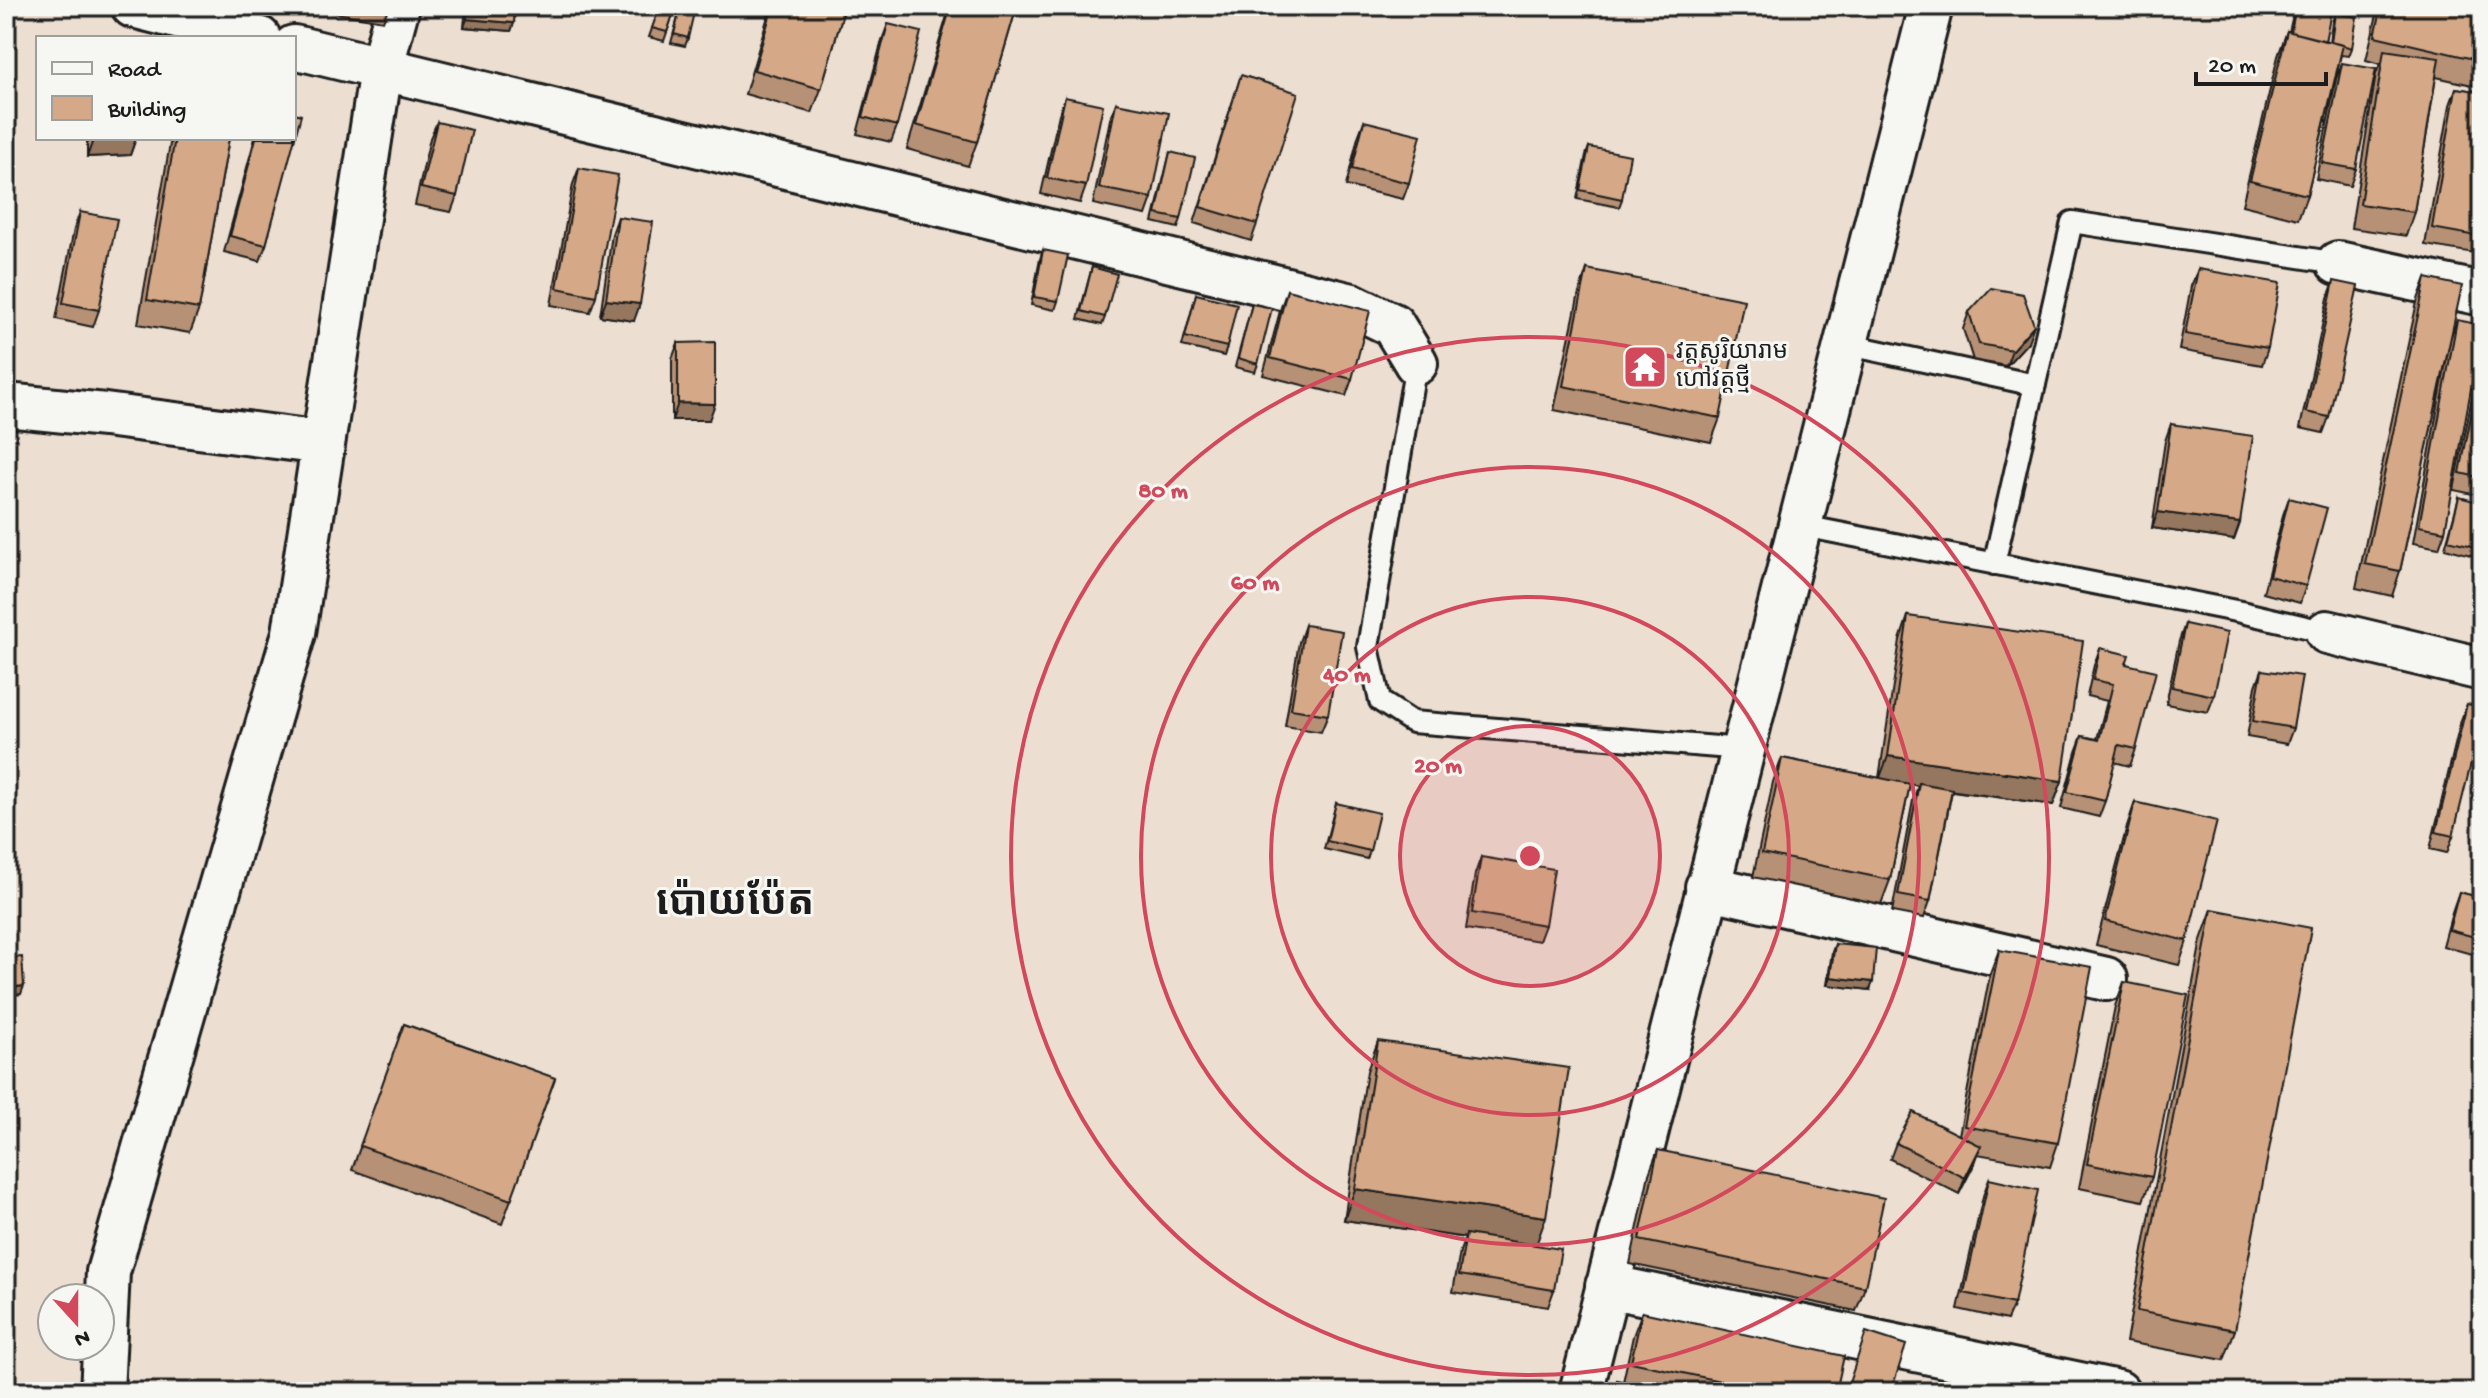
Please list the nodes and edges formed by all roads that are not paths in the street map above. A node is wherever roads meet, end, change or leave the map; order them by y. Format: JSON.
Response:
{"nodes":[{"id":1,"x":133,"y":6,"type":"edge"},
{"id":2,"x":398,"y":6,"type":"edge"},
{"id":3,"x":1931,"y":6,"type":"edge"},
{"id":4,"x":251,"y":36,"type":"edge"},
{"id":5,"x":296,"y":48,"type":"edge"},
{"id":6,"x":381,"y":69,"type":"junction"},
{"id":7,"x":2338,"y":263,"type":"joint"},
{"id":8,"x":2482,"y":294,"type":"edge"},
{"id":9,"x":1845,"y":344,"type":"junction"},
{"id":10,"x":1416,"y":363,"type":"joint"},
{"id":11,"x":2035,"y":385,"type":"junction"},
{"id":12,"x":6,"y":405,"type":"edge"},
{"id":13,"x":323,"y":443,"type":"junction"},
{"id":14,"x":1798,"y":525,"type":"junction"},
{"id":15,"x":1994,"y":564,"type":"junction"},
{"id":16,"x":2327,"y":632,"type":"joint"},
{"id":17,"x":2482,"y":669,"type":"edge"},
{"id":18,"x":1742,"y":749,"type":"junction"},
{"id":19,"x":1707,"y":887,"type":"junction"},
{"id":20,"x":2106,"y":979,"type":"dead end"},
{"id":21,"x":1607,"y":1286,"type":"junction"},
{"id":22,"x":102,"y":1392,"type":"edge"},
{"id":23,"x":1581,"y":1392,"type":"edge"},
{"id":24,"x":2118,"y":1392,"type":"edge"}],
"edges":[{"from":1,"to":4,"type":"street"},
{"from":2,"to":6,"type":"street"},
{"from":3,"to":9,"type":"street"},
{"from":5,"to":6,"type":"street"},
{"from":6,"to":10,"type":"street"},
{"from":6,"to":13,"type":"street"},
{"from":7,"to":8,"type":"street"},
{"from":7,"to":11,"type":"lane"},
{"from":9,"to":11,"type":"lane"},
{"from":9,"to":14,"type":"street"},
{"from":10,"to":18,"type":"lane"},
{"from":11,"to":15,"type":"lane"},
{"from":12,"to":13,"type":"street"},
{"from":13,"to":22,"type":"street"},
{"from":14,"to":15,"type":"lane"},
{"from":14,"to":18,"type":"street"},
{"from":15,"to":16,"type":"lane"},
{"from":16,"to":17,"type":"street"},
{"from":18,"to":19,"type":"street"},
{"from":19,"to":20,"type":"street"},
{"from":19,"to":21,"type":"street"},
{"from":21,"to":23,"type":"street"},
{"from":21,"to":24,"type":"street"}]}
